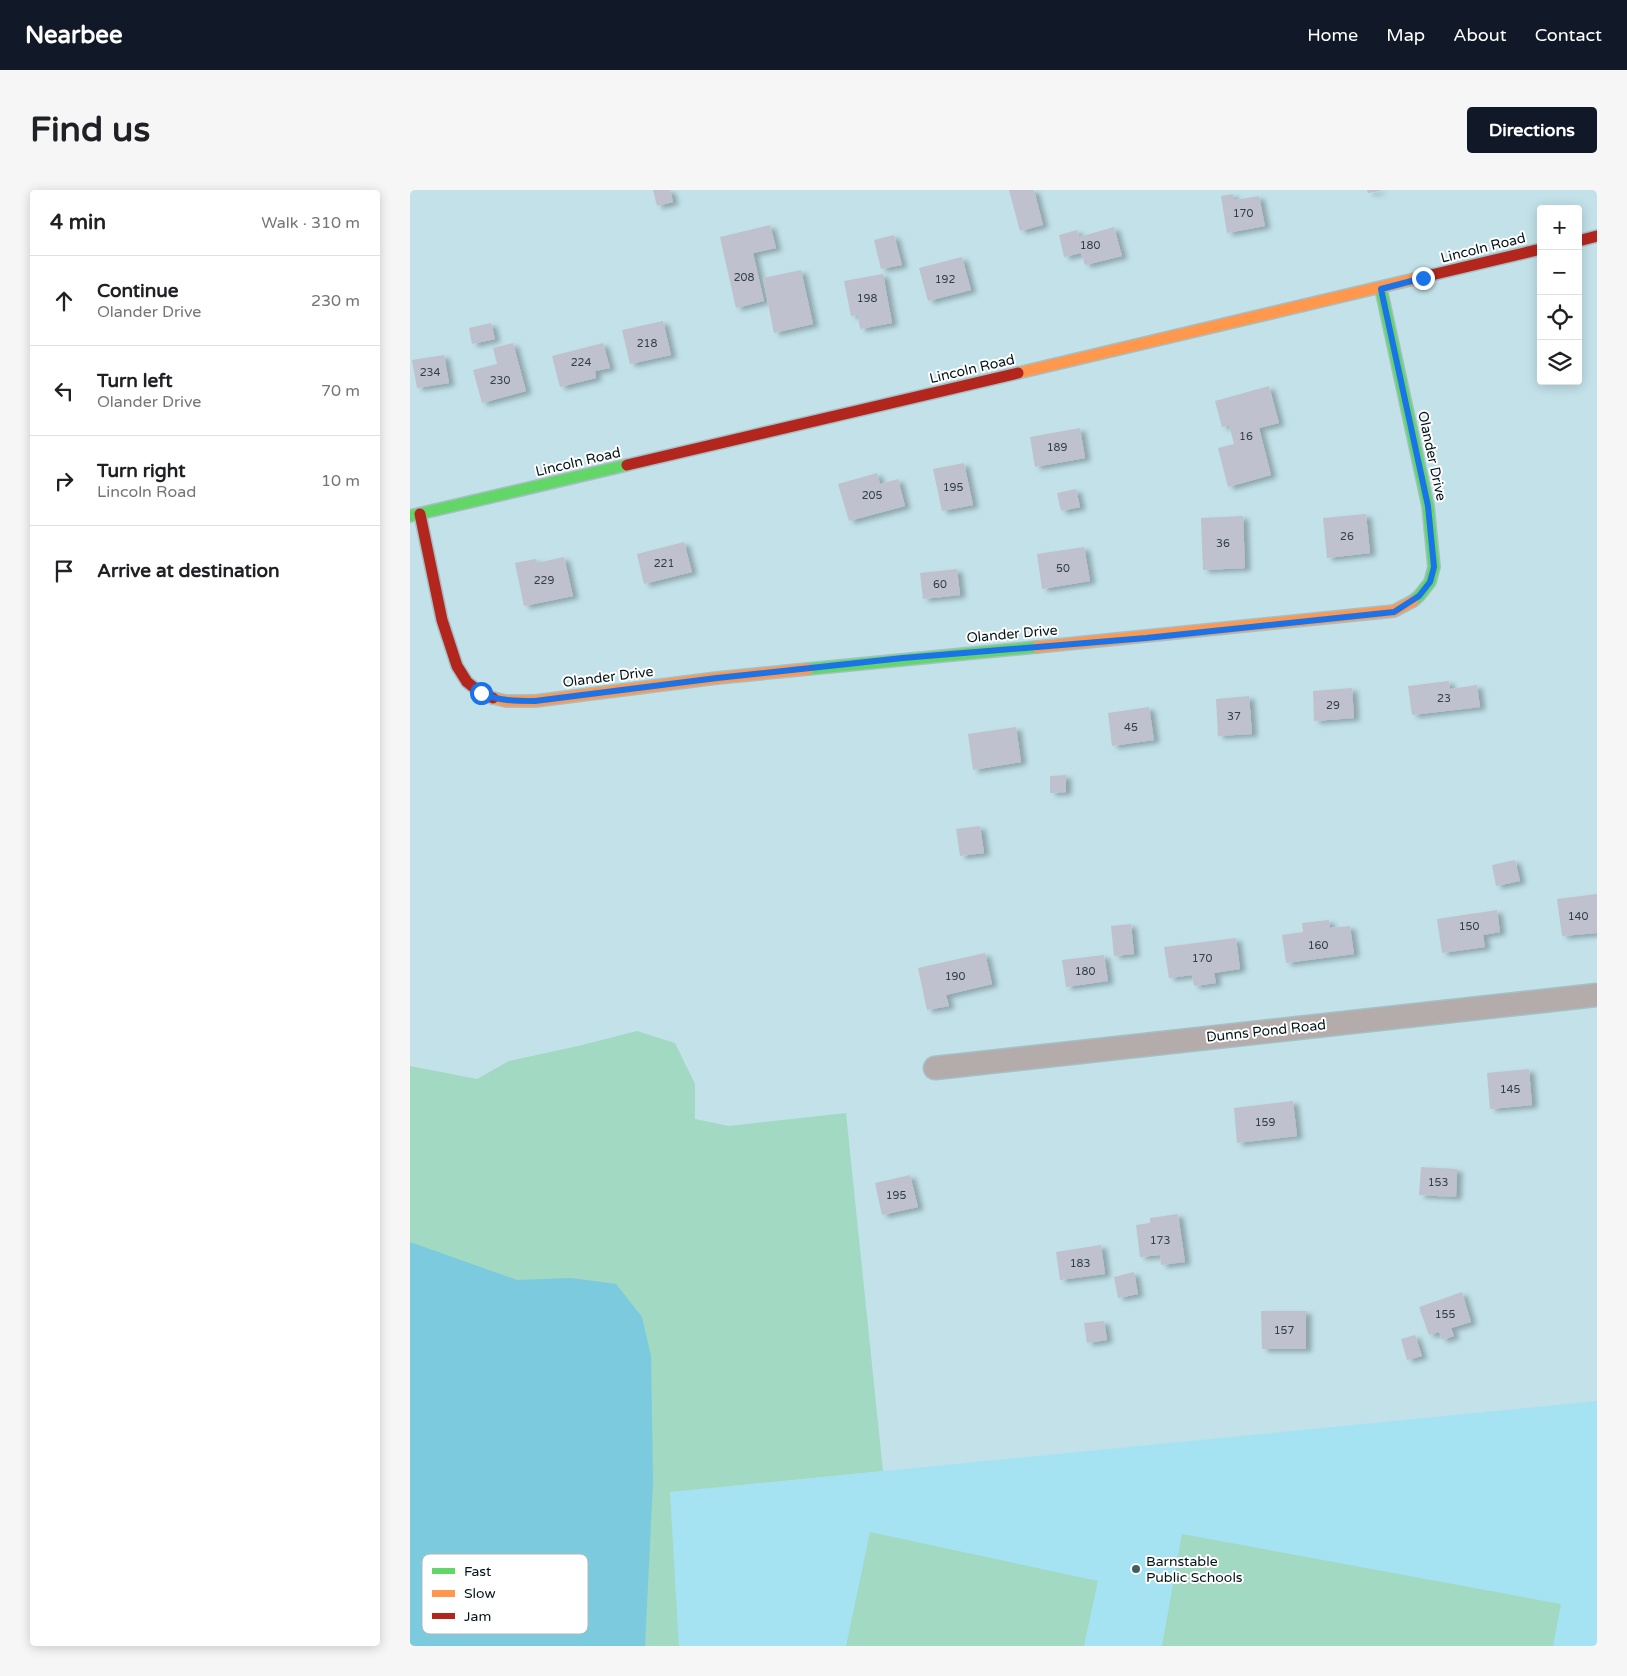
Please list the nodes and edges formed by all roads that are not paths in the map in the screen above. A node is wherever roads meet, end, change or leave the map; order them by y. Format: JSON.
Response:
{"nodes":[{"id":1,"x":1597,"y":236,"type":"edge"},
{"id":2,"x":1582,"y":240,"type":"edge"},
{"id":3,"x":1537,"y":250,"type":"edge"},
{"id":4,"x":1381,"y":289,"type":"junction"},
{"id":5,"x":415,"y":515,"type":"edge"},
{"id":6,"x":1597,"y":995,"type":"edge"},
{"id":7,"x":935,"y":1068,"type":"dead end"}],
"edges":[{"from":1,"to":2,"type":"street"},
{"from":3,"to":4,"type":"street","name":"Lincoln Road"},
{"from":4,"to":5,"type":"street","name":"Lincoln Road"},
{"from":4,"to":5,"type":"street","name":"Olander Drive"},
{"from":6,"to":7,"type":"street","name":"Dunns Pond Road"}]}
